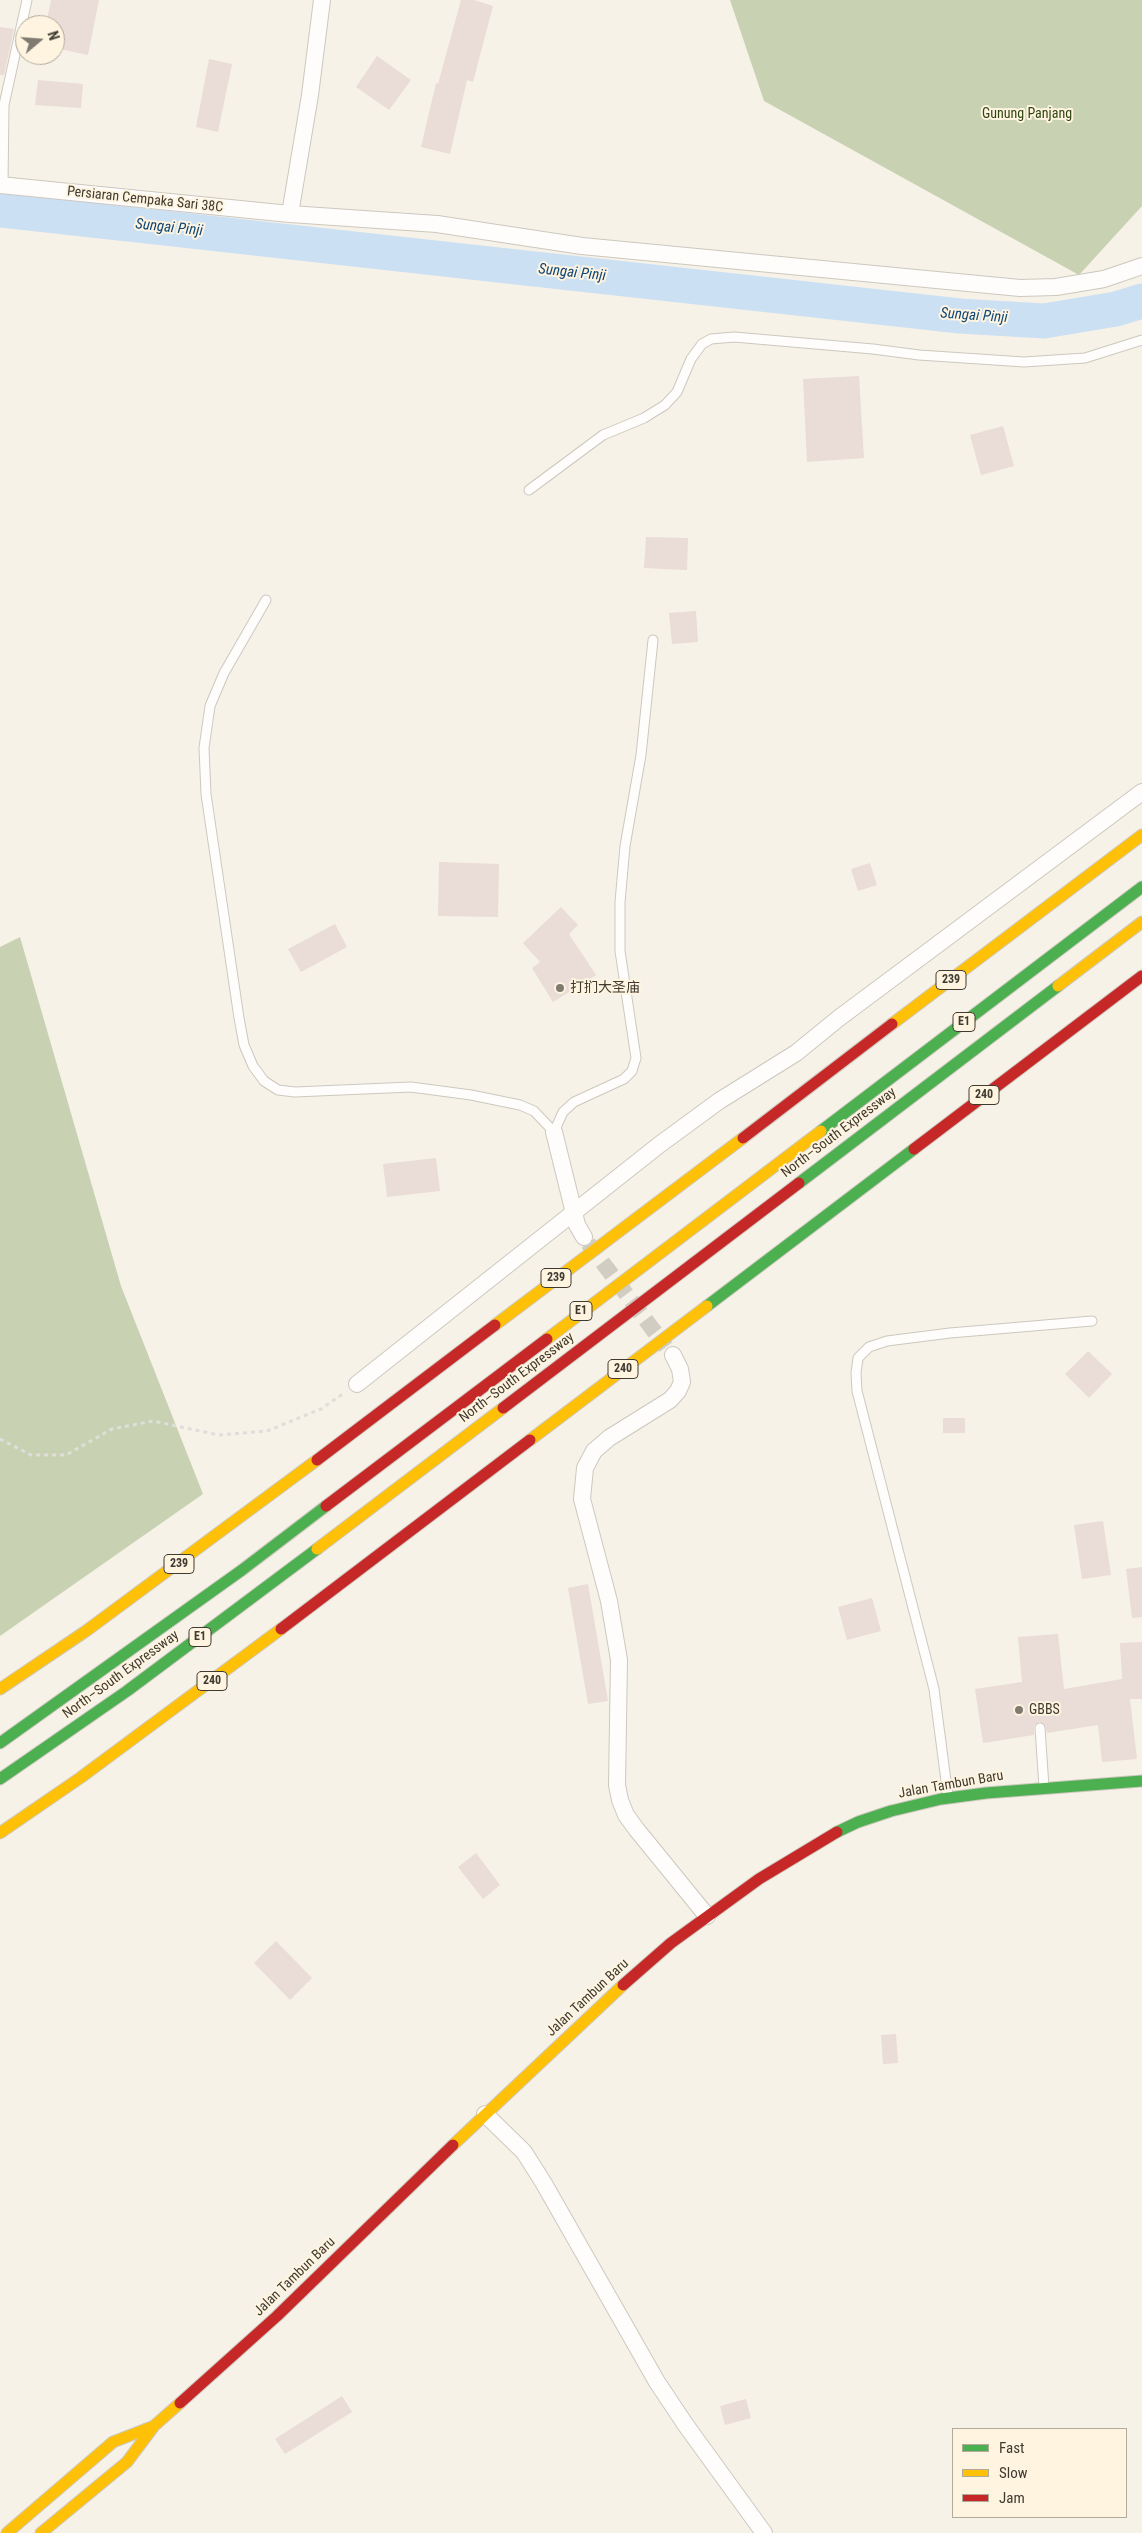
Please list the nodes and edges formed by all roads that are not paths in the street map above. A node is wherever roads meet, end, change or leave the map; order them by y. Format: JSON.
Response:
{"nodes":[{"id":1,"x":27,"y":0,"type":"edge"},
{"id":2,"x":322,"y":0,"type":"edge"},
{"id":3,"x":1,"y":185,"type":"edge"},
{"id":4,"x":290,"y":214,"type":"junction"},
{"id":5,"x":1142,"y":266,"type":"edge"},
{"id":6,"x":1142,"y":340,"type":"edge"},
{"id":7,"x":529,"y":490,"type":"dead end"},
{"id":8,"x":266,"y":600,"type":"dead end"},
{"id":9,"x":652,"y":640,"type":"dead end"},
{"id":10,"x":1142,"y":792,"type":"edge"},
{"id":11,"x":1142,"y":835,"type":"edge"},
{"id":12,"x":1142,"y":887,"type":"edge"},
{"id":13,"x":1142,"y":922,"type":"edge"},
{"id":14,"x":1142,"y":976,"type":"edge"},
{"id":15,"x":554,"y":1132,"type":"junction"},
{"id":16,"x":573,"y":1211,"type":"junction"},
{"id":17,"x":584,"y":1237,"type":"tunnel mouth"},
{"id":18,"x":1092,"y":1321,"type":"dead end"},
{"id":19,"x":673,"y":1355,"type":"tunnel mouth"},
{"id":20,"x":357,"y":1384,"type":"road end"},
{"id":21,"x":0,"y":1690,"type":"edge"},
{"id":22,"x":1040,"y":1728,"type":"dead end"},
{"id":23,"x":0,"y":1743,"type":"edge"},
{"id":24,"x":0,"y":1779,"type":"edge"},
{"id":25,"x":1142,"y":1781,"type":"edge"},
{"id":26,"x":1044,"y":1787,"type":"junction"},
{"id":27,"x":948,"y":1798,"type":"junction"},
{"id":28,"x":0,"y":1833,"type":"edge"},
{"id":29,"x":707,"y":1916,"type":"junction"},
{"id":30,"x":485,"y":2114,"type":"junction"},
{"id":31,"x":154,"y":2426,"type":"junction"},
{"id":32,"x":7,"y":2533,"type":"edge"},
{"id":33,"x":41,"y":2533,"type":"edge"},
{"id":34,"x":764,"y":2533,"type":"edge"}],
"edges":[{"from":1,"to":3,"type":"lane"},
{"from":2,"to":4,"type":"street"},
{"from":3,"to":4,"type":"street","name":"Persiaran Cempaka Sari 38C"},
{"from":4,"to":5,"type":"street","name":"Persiaran Cempaka Sari 38C"},
{"from":6,"to":7,"type":"lane"},
{"from":8,"to":15,"type":"lane"},
{"from":9,"to":15,"type":"lane"},
{"from":10,"to":16,"type":"street"},
{"from":11,"to":21,"type":"main road","number":"239"},
{"from":12,"to":23,"type":"main road","name":"North–South Expressway","number":"E1"},
{"from":13,"to":24,"type":"main road","name":"North–South Expressway","number":"E1"},
{"from":14,"to":28,"type":"main road","number":"240"},
{"from":15,"to":16,"type":"street"},
{"from":16,"to":17,"type":"street"},
{"from":16,"to":20,"type":"street"},
{"from":18,"to":27,"type":"lane"},
{"from":19,"to":29,"type":"street"},
{"from":22,"to":26,"type":"lane"},
{"from":25,"to":26,"type":"main road","name":"Jalan Tambun Baru"},
{"from":26,"to":27,"type":"main road","name":"Jalan Tambun Baru"},
{"from":27,"to":29,"type":"main road","name":"Jalan Tambun Baru"},
{"from":29,"to":30,"type":"main road","name":"Jalan Tambun Baru"},
{"from":30,"to":31,"type":"main road","name":"Jalan Tambun Baru"},
{"from":30,"to":34,"type":"street"},
{"from":31,"to":32,"type":"main road","name":"Jalan Tambun Baru"},
{"from":31,"to":33,"type":"main road","name":"Jalan Tambun Baru"}]}
